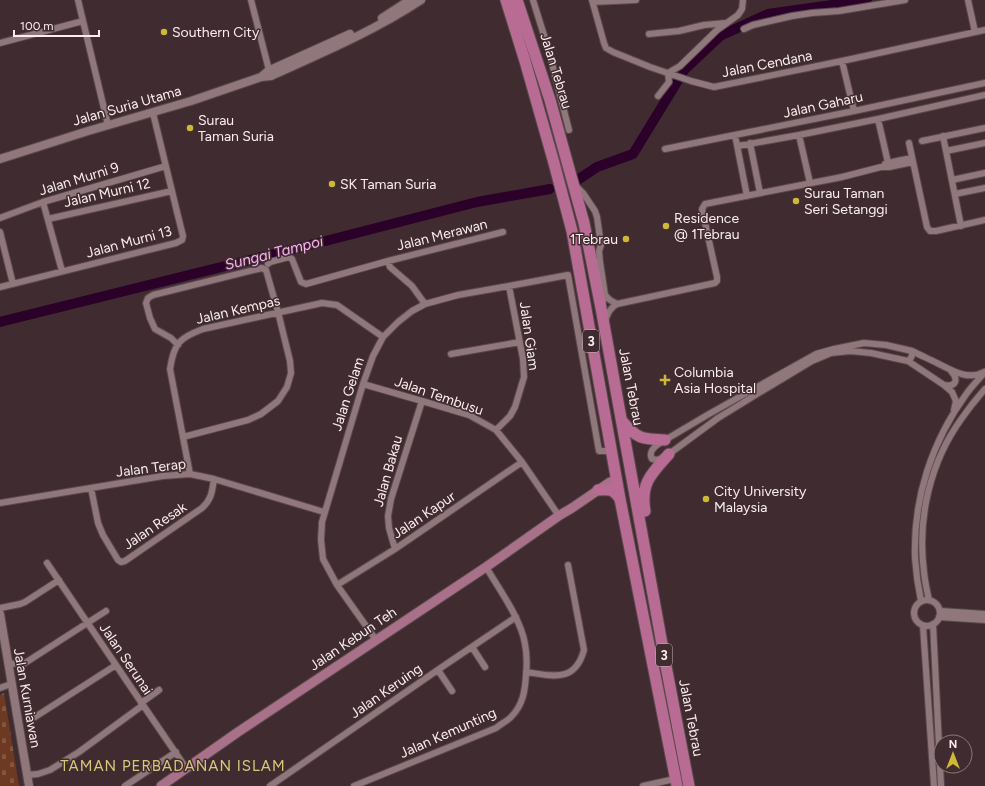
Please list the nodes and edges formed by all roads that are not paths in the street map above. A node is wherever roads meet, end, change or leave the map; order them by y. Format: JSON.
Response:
{"nodes":[{"id":1,"x":78,"y":0,"type":"edge"},
{"id":2,"x":251,"y":0,"type":"edge"},
{"id":3,"x":410,"y":0,"type":"edge"},
{"id":4,"x":421,"y":0,"type":"edge"},
{"id":5,"x":506,"y":0,"type":"edge"},
{"id":6,"x":518,"y":0,"type":"edge"},
{"id":7,"x":532,"y":0,"type":"edge"},
{"id":8,"x":636,"y":0,"type":"edge"},
{"id":9,"x":743,"y":0,"type":"edge"},
{"id":10,"x":905,"y":0,"type":"edge"},
{"id":11,"x":968,"y":0,"type":"edge"},
{"id":12,"x":593,"y":1,"type":"edge"},
{"id":13,"x":83,"y":21,"type":"junction"},
{"id":14,"x":727,"y":22,"type":"junction"},
{"id":15,"x":744,"y":29,"type":"dead end"},
{"id":16,"x":985,"y":30,"type":"edge"},
{"id":17,"x":975,"y":32,"type":"junction"},
{"id":18,"x":649,"y":34,"type":"dead end"},
{"id":19,"x":0,"y":42,"type":"edge"},
{"id":20,"x":548,"y":48,"type":"junction"},
{"id":21,"x":534,"y":52,"type":"junction"},
{"id":22,"x":842,"y":61,"type":"junction"},
{"id":23,"x":670,"y":73,"type":"junction"},
{"id":24,"x":269,"y":74,"type":"junction"},
{"id":25,"x":985,"y":83,"type":"edge"},
{"id":26,"x":985,"y":95,"type":"edge"},
{"id":27,"x":658,"y":96,"type":"dead end"},
{"id":28,"x":555,"y":98,"type":"junction"},
{"id":29,"x":854,"y":111,"type":"junction"},
{"id":30,"x":152,"y":113,"type":"junction"},
{"id":31,"x":878,"y":119,"type":"junction"},
{"id":32,"x":108,"y":125,"type":"junction"},
{"id":33,"x":985,"y":128,"type":"edge"},
{"id":34,"x":569,"y":130,"type":"dead end"},
{"id":35,"x":736,"y":135,"type":"junction"},
{"id":36,"x":799,"y":135,"type":"junction"},
{"id":37,"x":943,"y":136,"type":"junction"},
{"id":38,"x":922,"y":141,"type":"dead end"},
{"id":39,"x":750,"y":143,"type":"junction"},
{"id":40,"x":909,"y":143,"type":"dead end"},
{"id":41,"x":985,"y":143,"type":"edge"},
{"id":42,"x":738,"y":146,"type":"junction"},
{"id":43,"x":665,"y":149,"type":"dead end"},
{"id":44,"x":946,"y":150,"type":"junction"},
{"id":45,"x":0,"y":159,"type":"edge"},
{"id":46,"x":913,"y":160,"type":"junction"},
{"id":47,"x":888,"y":165,"type":"junction"},
{"id":48,"x":166,"y":166,"type":"junction"},
{"id":49,"x":985,"y":173,"type":"edge"},
{"id":50,"x":952,"y":180,"type":"junction"},
{"id":51,"x":573,"y":183,"type":"junction"},
{"id":52,"x":810,"y":183,"type":"junction"},
{"id":53,"x":985,"y":188,"type":"edge"},
{"id":54,"x":172,"y":191,"type":"junction"},
{"id":55,"x":760,"y":193,"type":"junction"},
{"id":56,"x":955,"y":194,"type":"junction"},
{"id":57,"x":747,"y":196,"type":"junction"},
{"id":58,"x":44,"y":202,"type":"junction"},
{"id":59,"x":0,"y":218,"type":"edge"},
{"id":60,"x":48,"y":219,"type":"junction"},
{"id":61,"x":985,"y":220,"type":"edge"},
{"id":62,"x":962,"y":226,"type":"junction"},
{"id":63,"x":0,"y":232,"type":"edge"},
{"id":64,"x":503,"y":232,"type":"dead end"},
{"id":65,"x":388,"y":261,"type":"junction"},
{"id":66,"x":268,"y":264,"type":"dead end"},
{"id":67,"x":62,"y":271,"type":"junction"},
{"id":68,"x":13,"y":284,"type":"junction"},
{"id":69,"x":509,"y":286,"type":"junction"},
{"id":70,"x":0,"y":287,"type":"edge"},
{"id":71,"x":605,"y":295,"type":"junction"},
{"id":72,"x":425,"y":304,"type":"junction"},
{"id":73,"x":617,"y":304,"type":"junction"},
{"id":74,"x":601,"y":308,"type":"junction"},
{"id":75,"x":278,"y":312,"type":"junction"},
{"id":76,"x":604,"y":326,"type":"junction"},
{"id":77,"x":383,"y":336,"type":"junction"},
{"id":78,"x":520,"y":342,"type":"junction"},
{"id":79,"x":178,"y":345,"type":"junction"},
{"id":80,"x":912,"y":351,"type":"junction"},
{"id":81,"x":451,"y":354,"type":"dead end"},
{"id":82,"x":908,"y":361,"type":"junction"},
{"id":83,"x":950,"y":370,"type":"junction"},
{"id":84,"x":985,"y":371,"type":"edge"},
{"id":85,"x":614,"y":379,"type":"junction"},
{"id":86,"x":363,"y":384,"type":"junction"},
{"id":87,"x":944,"y":385,"type":"junction"},
{"id":88,"x":985,"y":389,"type":"edge"},
{"id":89,"x":422,"y":401,"type":"junction"},
{"id":90,"x":952,"y":414,"type":"junction"},
{"id":91,"x":622,"y":421,"type":"junction"},
{"id":92,"x":496,"y":430,"type":"junction"},
{"id":93,"x":183,"y":437,"type":"junction"},
{"id":94,"x":665,"y":440,"type":"junction"},
{"id":95,"x":669,"y":454,"type":"junction"},
{"id":96,"x":612,"y":456,"type":"junction"},
{"id":97,"x":522,"y":462,"type":"junction"},
{"id":98,"x":190,"y":474,"type":"junction"},
{"id":99,"x":616,"y":477,"type":"junction"},
{"id":100,"x":214,"y":479,"type":"junction"},
{"id":101,"x":91,"y":488,"type":"junction"},
{"id":102,"x":598,"y":490,"type":"junction"},
{"id":103,"x":635,"y":492,"type":"junction"},
{"id":104,"x":620,"y":499,"type":"junction"},
{"id":105,"x":0,"y":503,"type":"edge"},
{"id":106,"x":324,"y":512,"type":"junction"},
{"id":107,"x":560,"y":515,"type":"junction"},
{"id":108,"x":395,"y":549,"type":"junction"},
{"id":109,"x":47,"y":563,"type":"dead end"},
{"id":110,"x":568,"y":565,"type":"dead end"},
{"id":111,"x":486,"y":567,"type":"junction"},
{"id":112,"x":59,"y":580,"type":"junction"},
{"id":113,"x":337,"y":585,"type":"junction"},
{"id":114,"x":653,"y":596,"type":"junction"},
{"id":115,"x":929,"y":600,"type":"junction"},
{"id":116,"x":921,"y":601,"type":"junction"},
{"id":117,"x":0,"y":608,"type":"edge"},
{"id":118,"x":106,"y":611,"type":"dead end"},
{"id":119,"x":0,"y":614,"type":"edge"},
{"id":120,"x":940,"y":614,"type":"junction"},
{"id":121,"x":985,"y":614,"type":"edge"},
{"id":122,"x":516,"y":617,"type":"junction"},
{"id":123,"x":985,"y":620,"type":"edge"},
{"id":124,"x":87,"y":623,"type":"junction"},
{"id":125,"x":933,"y":624,"type":"junction"},
{"id":126,"x":923,"y":626,"type":"junction"},
{"id":127,"x":2,"y":632,"type":"edge"},
{"id":128,"x":376,"y":640,"type":"junction"},
{"id":129,"x":472,"y":647,"type":"junction"},
{"id":130,"x":8,"y":664,"type":"junction"},
{"id":131,"x":116,"y":665,"type":"junction"},
{"id":132,"x":485,"y":667,"type":"dead end"},
{"id":133,"x":438,"y":670,"type":"junction"},
{"id":134,"x":526,"y":672,"type":"junction"},
{"id":135,"x":11,"y":684,"type":"junction"},
{"id":136,"x":0,"y":688,"type":"edge"},
{"id":137,"x":159,"y":690,"type":"dead end"},
{"id":138,"x":452,"y":690,"type":"dead end"},
{"id":139,"x":142,"y":704,"type":"junction"},
{"id":140,"x":675,"y":713,"type":"junction"},
{"id":141,"x":35,"y":717,"type":"dead end"},
{"id":142,"x":939,"y":734,"type":"edge"},
{"id":143,"x":176,"y":752,"type":"junction"},
{"id":144,"x":186,"y":768,"type":"junction"},
{"id":145,"x":941,"y":774,"type":"edge"},
{"id":146,"x":27,"y":775,"type":"junction"},
{"id":147,"x":676,"y":782,"type":"edge"},
{"id":148,"x":660,"y":784,"type":"edge"},
{"id":149,"x":29,"y":786,"type":"edge"},
{"id":150,"x":125,"y":786,"type":"edge"},
{"id":151,"x":160,"y":786,"type":"edge"},
{"id":152,"x":270,"y":786,"type":"edge"},
{"id":153,"x":354,"y":786,"type":"edge"},
{"id":154,"x":643,"y":786,"type":"edge"},
{"id":155,"x":689,"y":786,"type":"edge"},
{"id":156,"x":696,"y":786,"type":"edge"},
{"id":157,"x":934,"y":786,"type":"edge"},
{"id":158,"x":942,"y":786,"type":"edge"}],
"edges":[{"from":1,"to":13,"type":"street"},
{"from":2,"to":24,"type":"street"},
{"from":3,"to":24,"type":"main road","name":"Jalan Suria Utama"},
{"from":4,"to":24,"type":"main road","name":"Jalan Suria Utama"},
{"from":5,"to":96,"type":"highway","name":"Jalan Tebrau","number":"3"},
{"from":6,"to":21,"type":"highway","name":"Jalan Tebrau","number":"3"},
{"from":7,"to":20,"type":"street"},
{"from":8,"to":12,"type":"street"},
{"from":9,"to":14,"type":"street"},
{"from":10,"to":15,"type":"street"},
{"from":11,"to":17,"type":"street"},
{"from":12,"to":23,"type":"street","name":"Jalan Cendana"},
{"from":13,"to":19,"type":"street"},
{"from":13,"to":32,"type":"street"},
{"from":14,"to":18,"type":"street"},
{"from":14,"to":23,"type":"street"},
{"from":16,"to":17,"type":"street","name":"Jalan Cendana"},
{"from":17,"to":22,"type":"street","name":"Jalan Cendana"},
{"from":20,"to":21,"type":"street"},
{"from":20,"to":28,"type":"street"},
{"from":21,"to":28,"type":"highway","name":"Jalan Tebrau","number":"3"},
{"from":22,"to":23,"type":"street","name":"Jalan Cendana"},
{"from":22,"to":29,"type":"street"},
{"from":23,"to":27,"type":"street"},
{"from":24,"to":30,"type":"main road","name":"Jalan Suria Utama"},
{"from":25,"to":29,"type":"street","name":"Jalan Gaharu"},
{"from":26,"to":31,"type":"street"},
{"from":28,"to":34,"type":"street"},
{"from":28,"to":51,"type":"highway","name":"Jalan Tebrau","number":"3"},
{"from":29,"to":35,"type":"street","name":"Jalan Gaharu"},
{"from":30,"to":32,"type":"main road","name":"Jalan Suria Utama"},
{"from":30,"to":48,"type":"street","name":"Jalan Murni 13"},
{"from":31,"to":36,"type":"street"},
{"from":31,"to":47,"type":"street"},
{"from":32,"to":45,"type":"main road","name":"Jalan Suria Utama"},
{"from":33,"to":37,"type":"street"},
{"from":35,"to":42,"type":"street"},
{"from":35,"to":43,"type":"street","name":"Jalan Gaharu"},
{"from":36,"to":39,"type":"street"},
{"from":36,"to":52,"type":"street"},
{"from":37,"to":38,"type":"street"},
{"from":37,"to":44,"type":"street"},
{"from":39,"to":42,"type":"street"},
{"from":39,"to":55,"type":"street"},
{"from":40,"to":46,"type":"street"},
{"from":41,"to":44,"type":"street"},
{"from":42,"to":57,"type":"street"},
{"from":44,"to":50,"type":"street"},
{"from":46,"to":47,"type":"street"},
{"from":46,"to":62,"type":"street"},
{"from":47,"to":52,"type":"street"},
{"from":48,"to":54,"type":"street","name":"Jalan Murni 13"},
{"from":48,"to":58,"type":"street","name":"Jalan Murni 9"},
{"from":49,"to":50,"type":"street"},
{"from":50,"to":56,"type":"street"},
{"from":51,"to":71,"type":"street"},
{"from":51,"to":74,"type":"highway","name":"Jalan Tebrau","number":"3"},
{"from":52,"to":55,"type":"street"},
{"from":53,"to":56,"type":"street"},
{"from":54,"to":60,"type":"street","name":"Jalan Murni 12"},
{"from":54,"to":67,"type":"street","name":"Jalan Murni 13"},
{"from":55,"to":57,"type":"street"},
{"from":56,"to":62,"type":"street"},
{"from":57,"to":73,"type":"street"},
{"from":58,"to":59,"type":"street","name":"Jalan Murni 9"},
{"from":58,"to":60,"type":"street"},
{"from":60,"to":67,"type":"street"},
{"from":61,"to":62,"type":"street"},
{"from":63,"to":68,"type":"street"},
{"from":64,"to":65,"type":"street","name":"Jalan Merawan"},
{"from":65,"to":66,"type":"street","name":"Jalan Merawan"},
{"from":65,"to":72,"type":"street","name":"Jalan Merawan"},
{"from":67,"to":68,"type":"street","name":"Jalan Murni 13"},
{"from":68,"to":70,"type":"street","name":"Jalan Murni 13"},
{"from":69,"to":72,"type":"street","name":"Jalan Gelam"},
{"from":69,"to":78,"type":"street","name":"Jalan Giam"},
{"from":69,"to":96,"type":"street","name":"Jalan Gelam"},
{"from":71,"to":73,"type":"street"},
{"from":71,"to":74,"type":"street"},
{"from":72,"to":77,"type":"street","name":"Jalan Gelam"},
{"from":73,"to":76,"type":"street"},
{"from":74,"to":76,"type":"highway","name":"Jalan Tebrau","number":"3"},
{"from":75,"to":77,"type":"street","name":"Jalan Kempas"},
{"from":75,"to":79,"type":"street","name":"Jalan Kempas"},
{"from":75,"to":79,"type":"street"},
{"from":75,"to":93,"type":"street"},
{"from":76,"to":85,"type":"highway","name":"Jalan Tebrau","number":"3"},
{"from":77,"to":86,"type":"street","name":"Jalan Gelam"},
{"from":78,"to":81,"type":"street"},
{"from":78,"to":92,"type":"street","name":"Jalan Giam"},
{"from":79,"to":93,"type":"street","name":"Jalan Kempas"},
{"from":80,"to":82,"type":"street"},
{"from":80,"to":83,"type":"street"},
{"from":80,"to":94,"type":"street"},
{"from":82,"to":87,"type":"street"},
{"from":82,"to":95,"type":"street"},
{"from":83,"to":84,"type":"street"},
{"from":83,"to":87,"type":"street"},
{"from":84,"to":90,"type":"street"},
{"from":85,"to":91,"type":"highway","name":"Jalan Tebrau","number":"3"},
{"from":85,"to":99,"type":"highway"},
{"from":86,"to":89,"type":"street","name":"Jalan Tembusu"},
{"from":86,"to":106,"type":"street","name":"Jalan Gelam"},
{"from":87,"to":90,"type":"street"},
{"from":88,"to":115,"type":"street"},
{"from":89,"to":92,"type":"street","name":"Jalan Tembusu"},
{"from":89,"to":108,"type":"street","name":"Jalan Bakau"},
{"from":90,"to":116,"type":"street"},
{"from":91,"to":94,"type":"highway"},
{"from":91,"to":103,"type":"highway","name":"Jalan Tebrau","number":"3"},
{"from":92,"to":97,"type":"street","name":"Jalan Tembusu"},
{"from":93,"to":98,"type":"street","name":"Jalan Kempas"},
{"from":94,"to":95,"type":"street"},
{"from":95,"to":114,"type":"highway"},
{"from":96,"to":99,"type":"highway","name":"Jalan Tebrau","number":"3"},
{"from":97,"to":107,"type":"street","name":"Jalan Tembusu"},
{"from":97,"to":108,"type":"street","name":"Jalan Kapur"},
{"from":98,"to":100,"type":"street","name":"Jalan Terap"},
{"from":98,"to":101,"type":"street","name":"Jalan Terap"},
{"from":99,"to":102,"type":"main road","name":"Jalan Kebun Teh"},
{"from":99,"to":103,"type":"highway"},
{"from":99,"to":104,"type":"highway","name":"Jalan Tebrau","number":"3"},
{"from":99,"to":107,"type":"main road","name":"Jalan Kebun Teh"},
{"from":100,"to":101,"type":"street","name":"Jalan Resak"},
{"from":100,"to":106,"type":"street","name":"Jalan Terap"},
{"from":101,"to":105,"type":"street","name":"Jalan Terap"},
{"from":102,"to":104,"type":"highway"},
{"from":102,"to":107,"type":"main road","name":"Jalan Kebun Teh"},
{"from":103,"to":114,"type":"highway","name":"Jalan Tebrau","number":"3"},
{"from":104,"to":147,"type":"highway","name":"Jalan Tebrau","number":"3"},
{"from":106,"to":113,"type":"street","name":"Jalan Gelam"},
{"from":107,"to":111,"type":"main road","name":"Jalan Kebun Teh"},
{"from":108,"to":113,"type":"street","name":"Jalan Kapur"},
{"from":109,"to":112,"type":"street","name":"Jalan Serunai"},
{"from":110,"to":134,"type":"street"},
{"from":111,"to":122,"type":"street","name":"Jalan Kemunting"},
{"from":111,"to":128,"type":"main road","name":"Jalan Kebun Teh"},
{"from":112,"to":117,"type":"street"},
{"from":112,"to":124,"type":"street","name":"Jalan Serunai"},
{"from":113,"to":128,"type":"street","name":"Jalan Gelam"},
{"from":114,"to":140,"type":"highway","name":"Jalan Tebrau","number":"3"},
{"from":115,"to":116,"type":"street"},
{"from":115,"to":120,"type":"street"},
{"from":116,"to":126,"type":"street"},
{"from":118,"to":124,"type":"street"},
{"from":119,"to":127,"type":"main road","name":"Jalan Kurniawan"},
{"from":120,"to":121,"type":"street"},
{"from":120,"to":123,"type":"street"},
{"from":120,"to":125,"type":"street"},
{"from":122,"to":129,"type":"street","name":"Jalan Keruing"},
{"from":122,"to":134,"type":"street","name":"Jalan Kemunting"},
{"from":124,"to":130,"type":"street"},
{"from":124,"to":131,"type":"street","name":"Jalan Serunai"},
{"from":125,"to":126,"type":"street"},
{"from":125,"to":142,"type":"street"},
{"from":126,"to":157,"type":"street"},
{"from":127,"to":130,"type":"main road","name":"Jalan Kurniawan"},
{"from":128,"to":144,"type":"main road","name":"Jalan Kebun Teh"},
{"from":129,"to":132,"type":"street"},
{"from":129,"to":133,"type":"street","name":"Jalan Keruing"},
{"from":130,"to":135,"type":"main road","name":"Jalan Kurniawan"},
{"from":131,"to":139,"type":"street","name":"Jalan Serunai"},
{"from":131,"to":141,"type":"street"},
{"from":133,"to":138,"type":"street"},
{"from":133,"to":152,"type":"street","name":"Jalan Keruing"},
{"from":134,"to":153,"type":"street","name":"Jalan Kemunting"},
{"from":135,"to":136,"type":"street"},
{"from":135,"to":146,"type":"main road","name":"Jalan Kurniawan"},
{"from":137,"to":139,"type":"street"},
{"from":139,"to":143,"type":"street","name":"Jalan Serunai"},
{"from":139,"to":146,"type":"street"},
{"from":140,"to":155,"type":"highway","name":"Jalan Tebrau","number":"3"},
{"from":140,"to":156,"type":"highway"},
{"from":143,"to":144,"type":"street","name":"Jalan Serunai"},
{"from":143,"to":150,"type":"street"},
{"from":144,"to":151,"type":"main road","name":"Jalan Kebun Teh"},
{"from":145,"to":158,"type":"street"},
{"from":146,"to":149,"type":"main road","name":"Jalan Kurniawan"},
{"from":147,"to":148,"type":"street"},
{"from":148,"to":154,"type":"street"}]}
